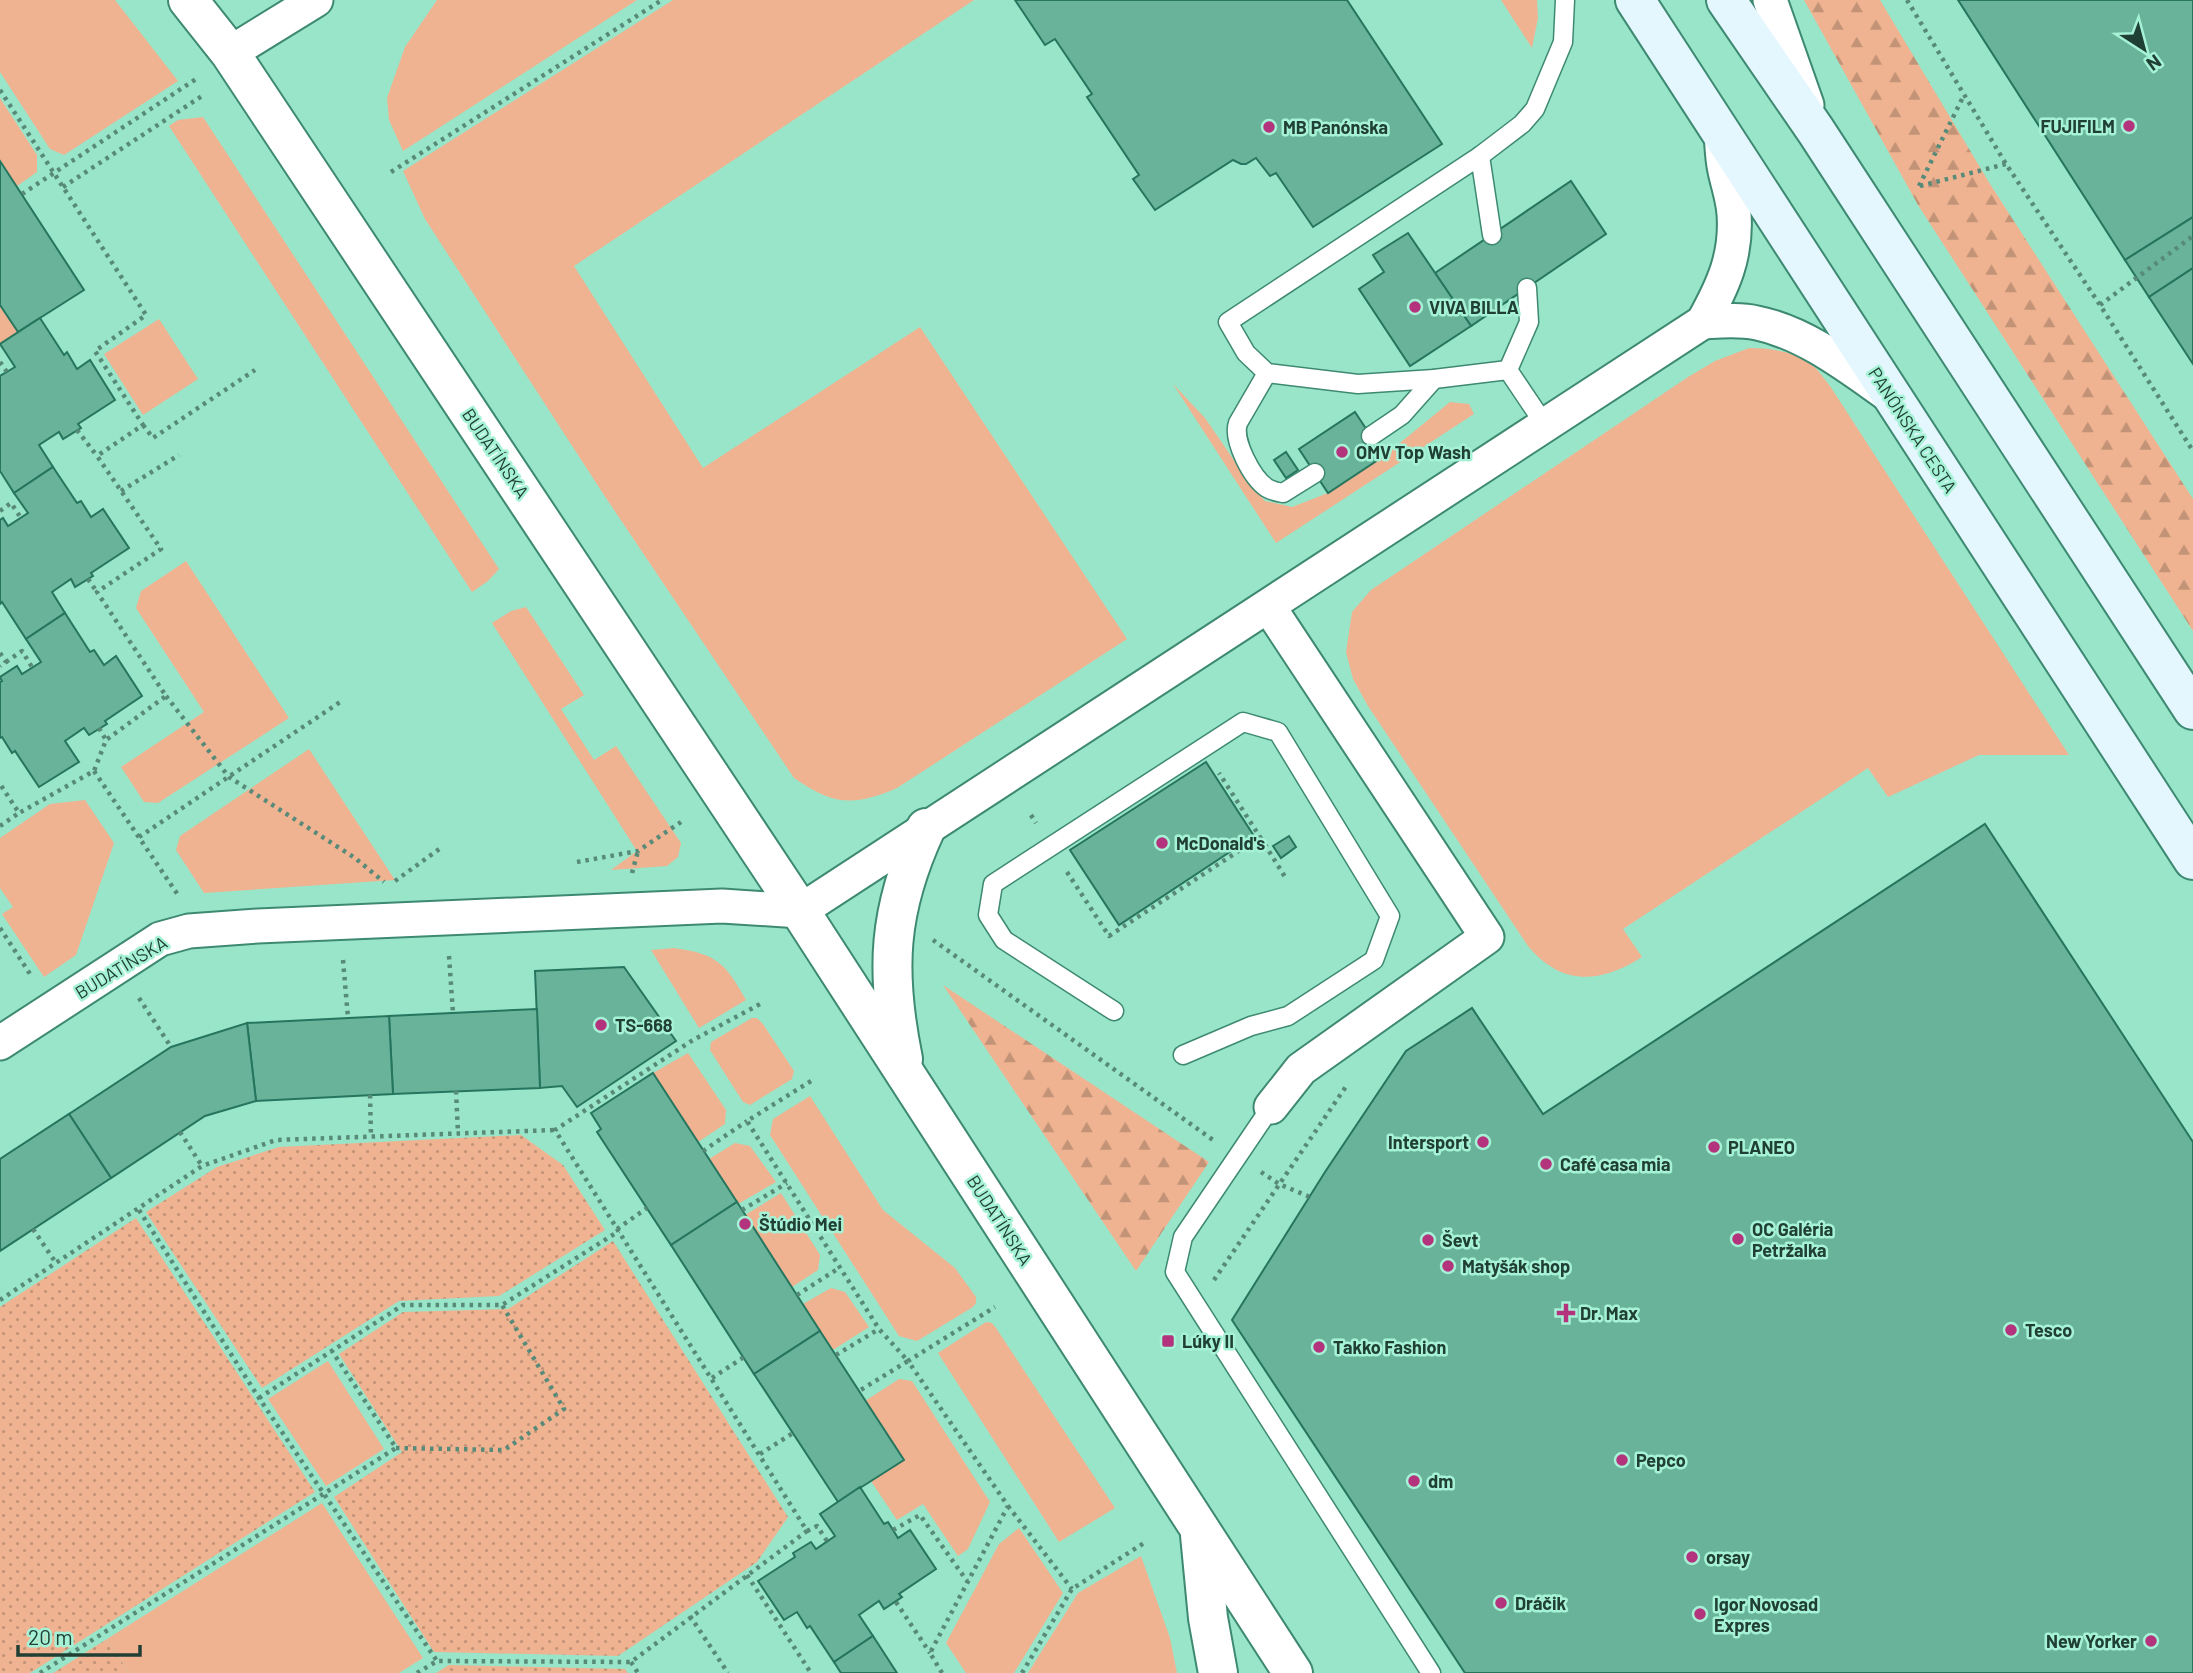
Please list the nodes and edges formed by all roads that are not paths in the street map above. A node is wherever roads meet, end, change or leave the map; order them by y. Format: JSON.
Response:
{"nodes":[{"id":1,"x":188,"y":0,"type":"edge"},
{"id":2,"x":316,"y":0,"type":"edge"},
{"id":3,"x":1565,"y":0,"type":"edge"},
{"id":4,"x":1635,"y":0,"type":"edge"},
{"id":5,"x":1726,"y":0,"type":"edge"},
{"id":6,"x":1770,"y":0,"type":"edge"},
{"id":7,"x":230,"y":53,"type":"junction"},
{"id":8,"x":1816,"y":131,"type":"junction"},
{"id":9,"x":1721,"y":133,"type":"junction"},
{"id":10,"x":1480,"y":156,"type":"junction"},
{"id":11,"x":1492,"y":235,"type":"dead end"},
{"id":12,"x":1527,"y":288,"type":"dead end"},
{"id":13,"x":1703,"y":322,"type":"junction"},
{"id":14,"x":1507,"y":370,"type":"junction"},
{"id":15,"x":1267,"y":373,"type":"junction"},
{"id":16,"x":1434,"y":379,"type":"junction"},
{"id":17,"x":1892,"y":397,"type":"junction"},
{"id":18,"x":1545,"y":425,"type":"junction"},
{"id":19,"x":1371,"y":436,"type":"dead end"},
{"id":20,"x":1315,"y":473,"type":"dead end"},
{"id":21,"x":1269,"y":607,"type":"junction"},
{"id":22,"x":2193,"y":710,"type":"edge"},
{"id":23,"x":926,"y":828,"type":"junction"},
{"id":24,"x":2193,"y":860,"type":"edge"},
{"id":25,"x":800,"y":911,"type":"junction"},
{"id":26,"x":1114,"y":1012,"type":"dead end"},
{"id":27,"x":0,"y":1043,"type":"edge"},
{"id":28,"x":1183,"y":1055,"type":"dead end"},
{"id":29,"x":906,"y":1074,"type":"junction"},
{"id":30,"x":1271,"y":1107,"type":"joint"},
{"id":31,"x":1200,"y":1530,"type":"junction"},
{"id":32,"x":1218,"y":1673,"type":"edge"},
{"id":33,"x":1293,"y":1673,"type":"edge"},
{"id":34,"x":1431,"y":1673,"type":"edge"}],
"edges":[{"from":1,"to":7,"type":"street","name":"BUDATÍNSKA"},
{"from":2,"to":7,"type":"street"},
{"from":3,"to":10,"type":"lane"},
{"from":4,"to":9,"type":"main road","name":"PANÓNSKA CESTA"},
{"from":5,"to":8,"type":"main road"},
{"from":6,"to":8,"type":"street"},
{"from":7,"to":25,"type":"street","name":"BUDATÍNSKA"},
{"from":8,"to":22,"type":"main road"},
{"from":9,"to":13,"type":"street"},
{"from":9,"to":17,"type":"main road","name":"PANÓNSKA CESTA"},
{"from":10,"to":11,"type":"lane"},
{"from":10,"to":15,"type":"lane"},
{"from":12,"to":14,"type":"lane"},
{"from":13,"to":17,"type":"street"},
{"from":13,"to":18,"type":"street"},
{"from":14,"to":16,"type":"lane"},
{"from":14,"to":18,"type":"lane"},
{"from":15,"to":16,"type":"lane"},
{"from":15,"to":20,"type":"lane"},
{"from":16,"to":19,"type":"lane"},
{"from":17,"to":24,"type":"main road","name":"PANÓNSKA CESTA"},
{"from":18,"to":21,"type":"street"},
{"from":21,"to":23,"type":"street"},
{"from":21,"to":30,"type":"street"},
{"from":23,"to":25,"type":"street"},
{"from":23,"to":29,"type":"street"},
{"from":25,"to":27,"type":"street","name":"BUDATÍNSKA"},
{"from":25,"to":29,"type":"street","name":"BUDATÍNSKA"},
{"from":26,"to":28,"type":"lane"},
{"from":29,"to":31,"type":"street","name":"BUDATÍNSKA"},
{"from":30,"to":34,"type":"lane"},
{"from":31,"to":32,"type":"street","name":"BUDATÍNSKA"},
{"from":31,"to":33,"type":"street","name":"BUDATÍNSKA"}]}
